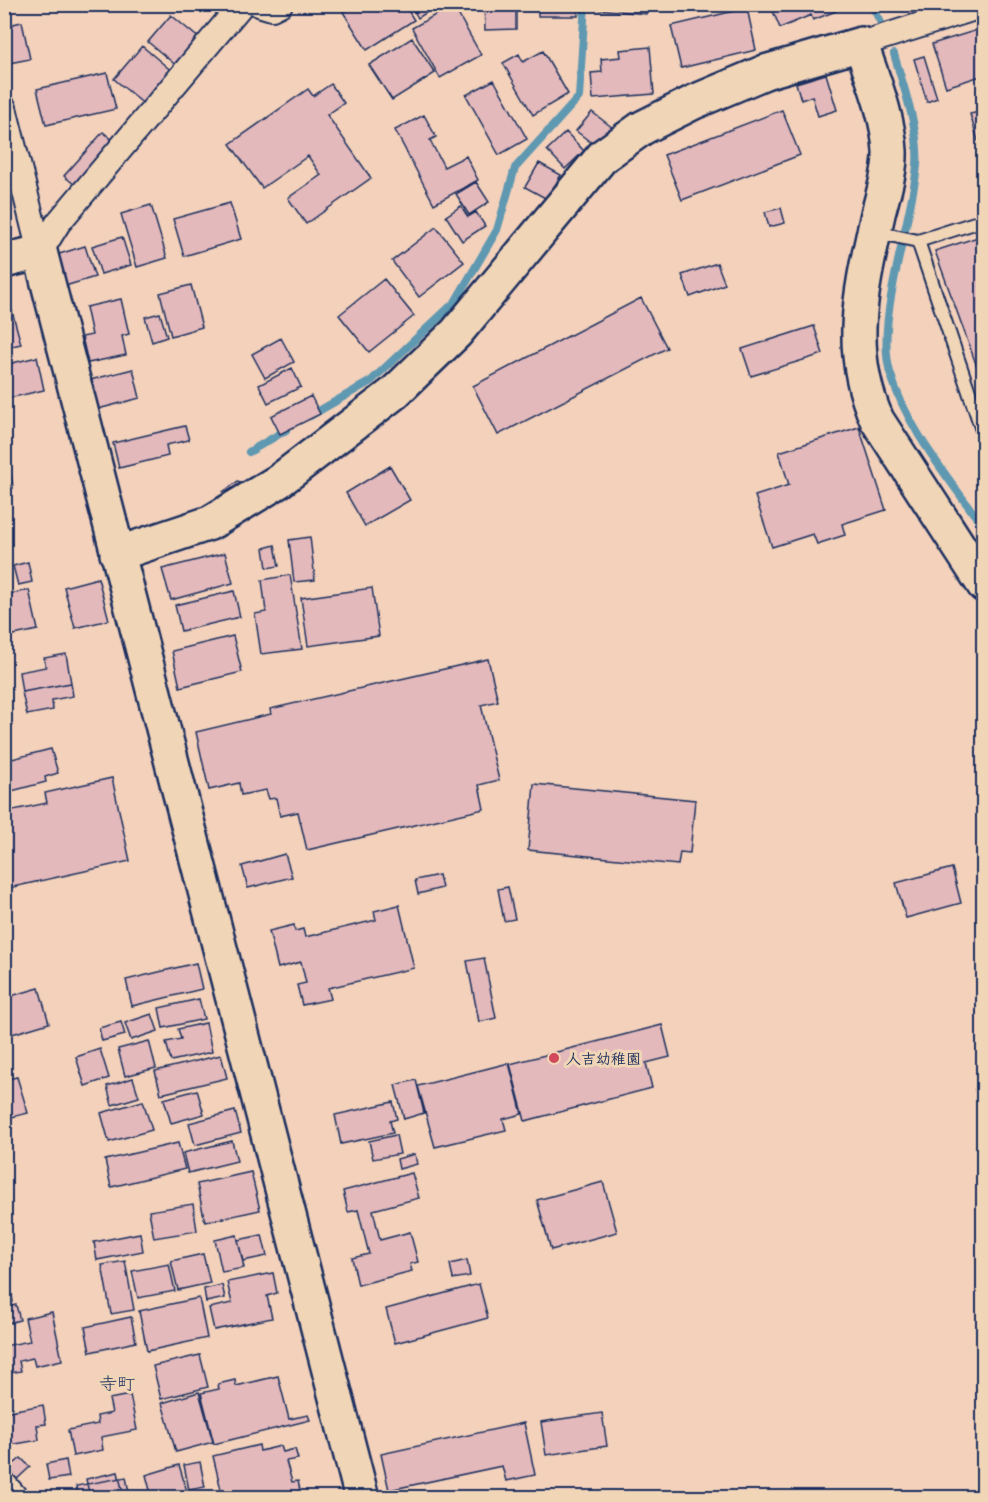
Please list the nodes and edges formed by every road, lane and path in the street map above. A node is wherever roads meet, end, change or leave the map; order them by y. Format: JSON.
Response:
{"nodes":[{"id":1,"x":242,"y":4,"type":"edge"},
{"id":2,"x":259,"y":4,"type":"edge"},
{"id":3,"x":280,"y":4,"type":"edge"},
{"id":4,"x":984,"y":5,"type":"edge"},
{"id":5,"x":861,"y":44,"type":"junction"},
{"id":6,"x":4,"y":108,"type":"edge"},
{"id":7,"x":984,"y":220,"type":"edge"},
{"id":8,"x":874,"y":232,"type":"junction"},
{"id":9,"x":918,"y":241,"type":"junction"},
{"id":10,"x":40,"y":252,"type":"junction"},
{"id":11,"x":4,"y":261,"type":"edge"},
{"id":12,"x":984,"y":436,"type":"edge"},
{"id":13,"x":117,"y":554,"type":"junction"},
{"id":14,"x":983,"y":584,"type":"edge"},
{"id":15,"x":4,"y":1484,"type":"edge"},
{"id":16,"x":16,"y":1497,"type":"edge"},
{"id":17,"x":362,"y":1497,"type":"edge"}],
"edges":[{"from":1,"to":10,"type":"street"},
{"from":2,"to":3,"type":"street"},
{"from":4,"to":5,"type":"street"},
{"from":5,"to":8,"type":"street"},
{"from":5,"to":13,"type":"street"},
{"from":6,"to":10,"type":"street"},
{"from":7,"to":9,"type":"lane"},
{"from":8,"to":9,"type":"lane"},
{"from":8,"to":14,"type":"street"},
{"from":9,"to":12,"type":"lane"},
{"from":10,"to":11,"type":"street"},
{"from":10,"to":13,"type":"street"},
{"from":13,"to":17,"type":"street"},
{"from":15,"to":16,"type":"street"}]}
